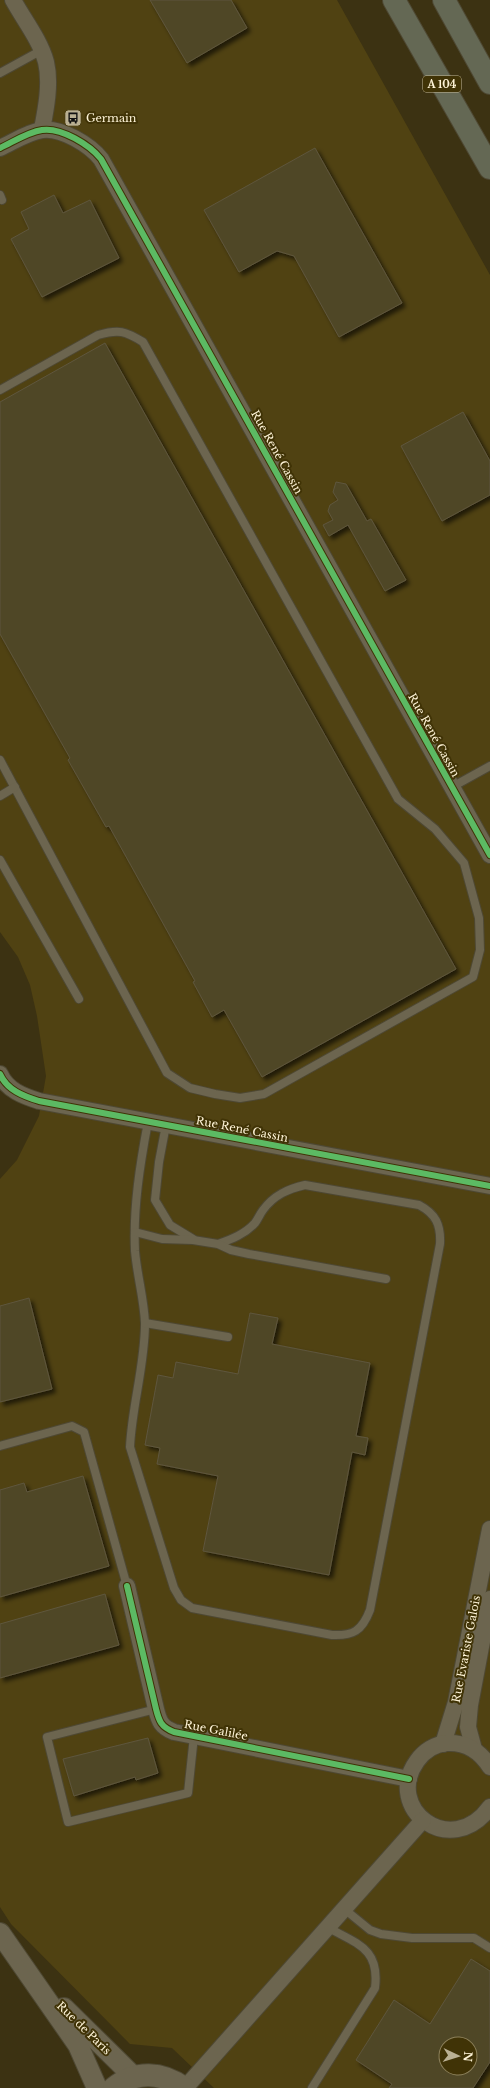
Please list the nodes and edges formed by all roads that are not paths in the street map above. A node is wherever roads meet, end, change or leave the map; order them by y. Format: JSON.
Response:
{"nodes":[{"id":1,"x":13,"y":0,"type":"edge"},
{"id":2,"x":394,"y":0,"type":"edge"},
{"id":3,"x":444,"y":0,"type":"edge"},
{"id":4,"x":42,"y":50,"type":"junction"},
{"id":5,"x":0,"y":73,"type":"edge"},
{"id":6,"x":490,"y":83,"type":"edge"},
{"id":7,"x":42,"y":130,"type":"junction"},
{"id":8,"x":0,"y":148,"type":"edge"},
{"id":9,"x":490,"y":168,"type":"edge"},
{"id":10,"x":0,"y":390,"type":"edge"},
{"id":11,"x":0,"y":760,"type":"edge"},
{"id":12,"x":490,"y":766,"type":"edge"},
{"id":13,"x":452,"y":787,"type":"junction"},
{"id":14,"x":15,"y":788,"type":"junction"},
{"id":15,"x":0,"y":796,"type":"edge"},
{"id":16,"x":490,"y":856,"type":"edge"},
{"id":17,"x":0,"y":860,"type":"edge"},
{"id":18,"x":79,"y":1000,"type":"dead end"},
{"id":19,"x":1,"y":1080,"type":"edge"},
{"id":20,"x":148,"y":1122,"type":"junction"},
{"id":21,"x":166,"y":1125,"type":"junction"},
{"id":22,"x":490,"y":1186,"type":"edge"},
{"id":23,"x":135,"y":1232,"type":"junction"},
{"id":24,"x":193,"y":1240,"type":"junction"},
{"id":25,"x":218,"y":1244,"type":"junction"},
{"id":26,"x":386,"y":1279,"type":"dead end"},
{"id":27,"x":145,"y":1323,"type":"junction"},
{"id":28,"x":228,"y":1337,"type":"dead end"},
{"id":29,"x":0,"y":1446,"type":"edge"},
{"id":30,"x":490,"y":1529,"type":"edge"},
{"id":31,"x":127,"y":1586,"type":"joint"},
{"id":32,"x":490,"y":1599,"type":"edge"},
{"id":33,"x":156,"y":1708,"type":"junction"},
{"id":34,"x":194,"y":1736,"type":"junction"},
{"id":35,"x":443,"y":1744,"type":"junction"},
{"id":36,"x":474,"y":1749,"type":"junction"},
{"id":37,"x":490,"y":1766,"type":"edge"},
{"id":38,"x":409,"y":1779,"type":"junction"},
{"id":39,"x":490,"y":1808,"type":"edge"},
{"id":40,"x":423,"y":1820,"type":"junction"},
{"id":41,"x":343,"y":1908,"type":"junction"},
{"id":42,"x":327,"y":1927,"type":"junction"},
{"id":43,"x":0,"y":1933,"type":"edge"},
{"id":44,"x":490,"y":1948,"type":"edge"},
{"id":45,"x":34,"y":1979,"type":"junction"},
{"id":46,"x":134,"y":2077,"type":"junction"},
{"id":47,"x":97,"y":2088,"type":"edge"},
{"id":48,"x":114,"y":2088,"type":"edge"},
{"id":49,"x":185,"y":2088,"type":"edge"},
{"id":50,"x":312,"y":2088,"type":"edge"}],
"edges":[{"from":1,"to":4,"type":"street"},
{"from":2,"to":9,"type":"highway","number":"A 104"},
{"from":3,"to":6,"type":"highway"},
{"from":4,"to":5,"type":"lane"},
{"from":4,"to":7,"type":"street"},
{"from":7,"to":8,"type":"street"},
{"from":7,"to":13,"type":"street","name":"Rue René Cassin"},
{"from":10,"to":14,"type":"lane"},
{"from":11,"to":14,"type":"lane"},
{"from":12,"to":13,"type":"lane"},
{"from":13,"to":16,"type":"street","name":"Rue René Cassin"},
{"from":14,"to":15,"type":"lane"},
{"from":17,"to":18,"type":"lane"},
{"from":19,"to":20,"type":"street","name":"Rue René Cassin"},
{"from":20,"to":21,"type":"street","name":"Rue René Cassin"},
{"from":20,"to":23,"type":"lane"},
{"from":21,"to":22,"type":"street","name":"Rue René Cassin"},
{"from":21,"to":24,"type":"lane"},
{"from":23,"to":24,"type":"lane"},
{"from":23,"to":27,"type":"lane"},
{"from":24,"to":25,"type":"lane"},
{"from":25,"to":26,"type":"lane"},
{"from":25,"to":27,"type":"lane"},
{"from":27,"to":28,"type":"lane"},
{"from":29,"to":31,"type":"lane"},
{"from":30,"to":35,"type":"street","name":"Rue Evariste Galois"},
{"from":31,"to":33,"type":"street","name":"Rue Galilée"},
{"from":32,"to":36,"type":"street","name":"Rue Evariste Galois"},
{"from":33,"to":34,"type":"street","name":"Rue Galilée"},
{"from":33,"to":34,"type":"lane"},
{"from":34,"to":38,"type":"street","name":"Rue Galilée"},
{"from":35,"to":36,"type":"street"},
{"from":35,"to":38,"type":"street"},
{"from":36,"to":37,"type":"street"},
{"from":38,"to":40,"type":"street"},
{"from":39,"to":40,"type":"street"},
{"from":40,"to":41,"type":"street"},
{"from":41,"to":42,"type":"street"},
{"from":41,"to":44,"type":"lane"},
{"from":42,"to":49,"type":"street"},
{"from":42,"to":50,"type":"lane"},
{"from":43,"to":45,"type":"street","name":"Rue de Paris"},
{"from":45,"to":46,"type":"street","name":"Rue de Paris"},
{"from":45,"to":47,"type":"street","name":"Rue de Paris"},
{"from":46,"to":48,"type":"main road"},
{"from":46,"to":49,"type":"main road"}]}
